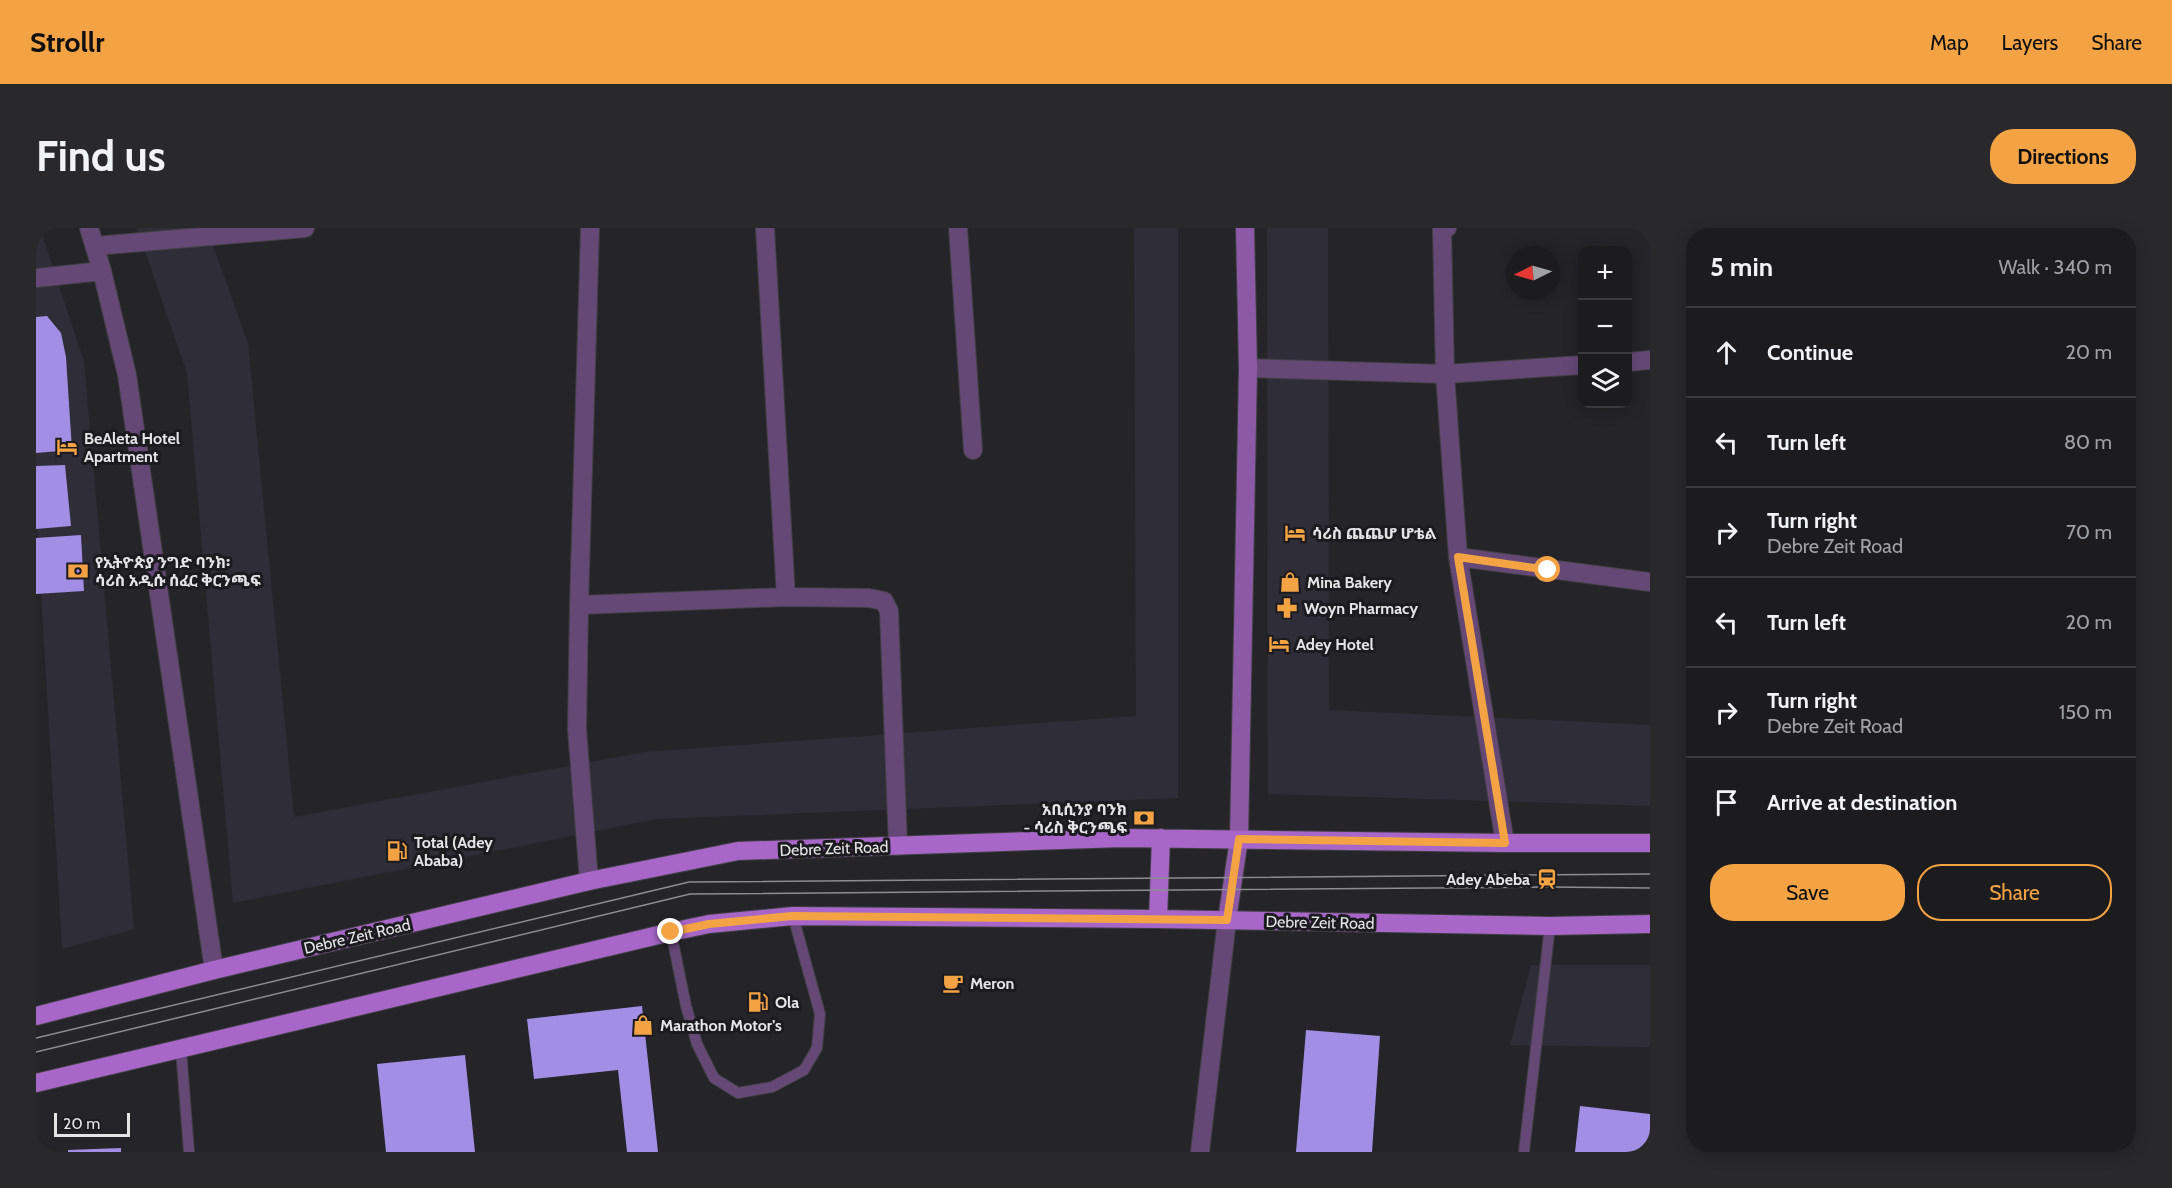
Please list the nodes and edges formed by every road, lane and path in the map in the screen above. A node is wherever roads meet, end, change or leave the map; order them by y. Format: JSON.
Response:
{"nodes":[{"id":1,"x":89,"y":228,"type":"edge"},
{"id":2,"x":305,"y":228,"type":"edge"},
{"id":3,"x":590,"y":228,"type":"edge"},
{"id":4,"x":765,"y":228,"type":"edge"},
{"id":5,"x":958,"y":228,"type":"edge"},
{"id":6,"x":1245,"y":228,"type":"edge"},
{"id":7,"x":1444,"y":229,"type":"edge"},
{"id":8,"x":261,"y":230,"type":"edge"},
{"id":9,"x":95,"y":246,"type":"junction"},
{"id":10,"x":102,"y":270,"type":"junction"},
{"id":11,"x":36,"y":278,"type":"edge"},
{"id":12,"x":1650,"y":360,"type":"edge"},
{"id":13,"x":1632,"y":362,"type":"edge"},
{"id":14,"x":1578,"y":365,"type":"edge"},
{"id":15,"x":1248,"y":368,"type":"junction"},
{"id":16,"x":1445,"y":374,"type":"junction"},
{"id":17,"x":973,"y":450,"type":"dead end"},
{"id":18,"x":1458,"y":557,"type":"junction"},
{"id":19,"x":1650,"y":582,"type":"edge"},
{"id":20,"x":786,"y":597,"type":"junction"},
{"id":21,"x":579,"y":605,"type":"junction"},
{"id":22,"x":1161,"y":838,"type":"junction"},
{"id":23,"x":1239,"y":839,"type":"junction"},
{"id":24,"x":1505,"y":843,"type":"junction"},
{"id":25,"x":1650,"y":843,"type":"edge"},
{"id":26,"x":898,"y":846,"type":"junction"},
{"id":27,"x":589,"y":881,"type":"junction"},
{"id":28,"x":792,"y":916,"type":"junction"},
{"id":29,"x":1158,"y":919,"type":"junction"},
{"id":30,"x":1227,"y":920,"type":"junction"},
{"id":31,"x":1650,"y":924,"type":"edge"},
{"id":32,"x":1550,"y":926,"type":"junction"},
{"id":33,"x":671,"y":932,"type":"junction"},
{"id":34,"x":214,"y":970,"type":"junction"},
{"id":35,"x":36,"y":1016,"type":"edge"},
{"id":36,"x":181,"y":1049,"type":"junction"},
{"id":37,"x":36,"y":1083,"type":"edge"},
{"id":38,"x":189,"y":1152,"type":"edge"},
{"id":39,"x":1200,"y":1152,"type":"edge"},
{"id":40,"x":1524,"y":1152,"type":"edge"}],
"edges":[{"from":1,"to":9,"type":"street"},
{"from":2,"to":8,"type":"street"},
{"from":3,"to":21,"type":"street"},
{"from":4,"to":20,"type":"street"},
{"from":5,"to":17,"type":"street"},
{"from":6,"to":15,"type":"main road"},
{"from":7,"to":16,"type":"street"},
{"from":8,"to":9,"type":"street"},
{"from":9,"to":10,"type":"street"},
{"from":10,"to":11,"type":"street"},
{"from":10,"to":34,"type":"street"},
{"from":12,"to":13,"type":"street"},
{"from":14,"to":16,"type":"street"},
{"from":15,"to":16,"type":"street"},
{"from":15,"to":23,"type":"main road"},
{"from":16,"to":18,"type":"street"},
{"from":18,"to":19,"type":"street"},
{"from":18,"to":24,"type":"street"},
{"from":20,"to":21,"type":"street"},
{"from":20,"to":26,"type":"street"},
{"from":21,"to":27,"type":"street"},
{"from":22,"to":23,"type":"main road","name":"Debre Zeit Road"},
{"from":22,"to":26,"type":"main road","name":"Debre Zeit Road"},
{"from":22,"to":29,"type":"main road"},
{"from":23,"to":24,"type":"main road","name":"Debre Zeit Road"},
{"from":23,"to":30,"type":"main road"},
{"from":24,"to":25,"type":"main road","name":"Debre Zeit Road"},
{"from":26,"to":27,"type":"main road","name":"Debre Zeit Road"},
{"from":27,"to":34,"type":"main road","name":"Debre Zeit Road"},
{"from":28,"to":29,"type":"main road","name":"Debre Zeit Road"},
{"from":28,"to":33,"type":"main road","name":"Debre Zeit Road"},
{"from":28,"to":33,"type":"lane"},
{"from":29,"to":30,"type":"main road","name":"Debre Zeit Road"},
{"from":30,"to":32,"type":"main road","name":"Debre Zeit Road"},
{"from":30,"to":39,"type":"street"},
{"from":31,"to":32,"type":"main road","name":"Debre Zeit Road"},
{"from":32,"to":40,"type":"lane"},
{"from":33,"to":36,"type":"main road","name":"Debre Zeit Road"},
{"from":34,"to":35,"type":"main road","name":"Debre Zeit Road"},
{"from":36,"to":37,"type":"main road","name":"Debre Zeit Road"},
{"from":36,"to":38,"type":"lane"}]}
